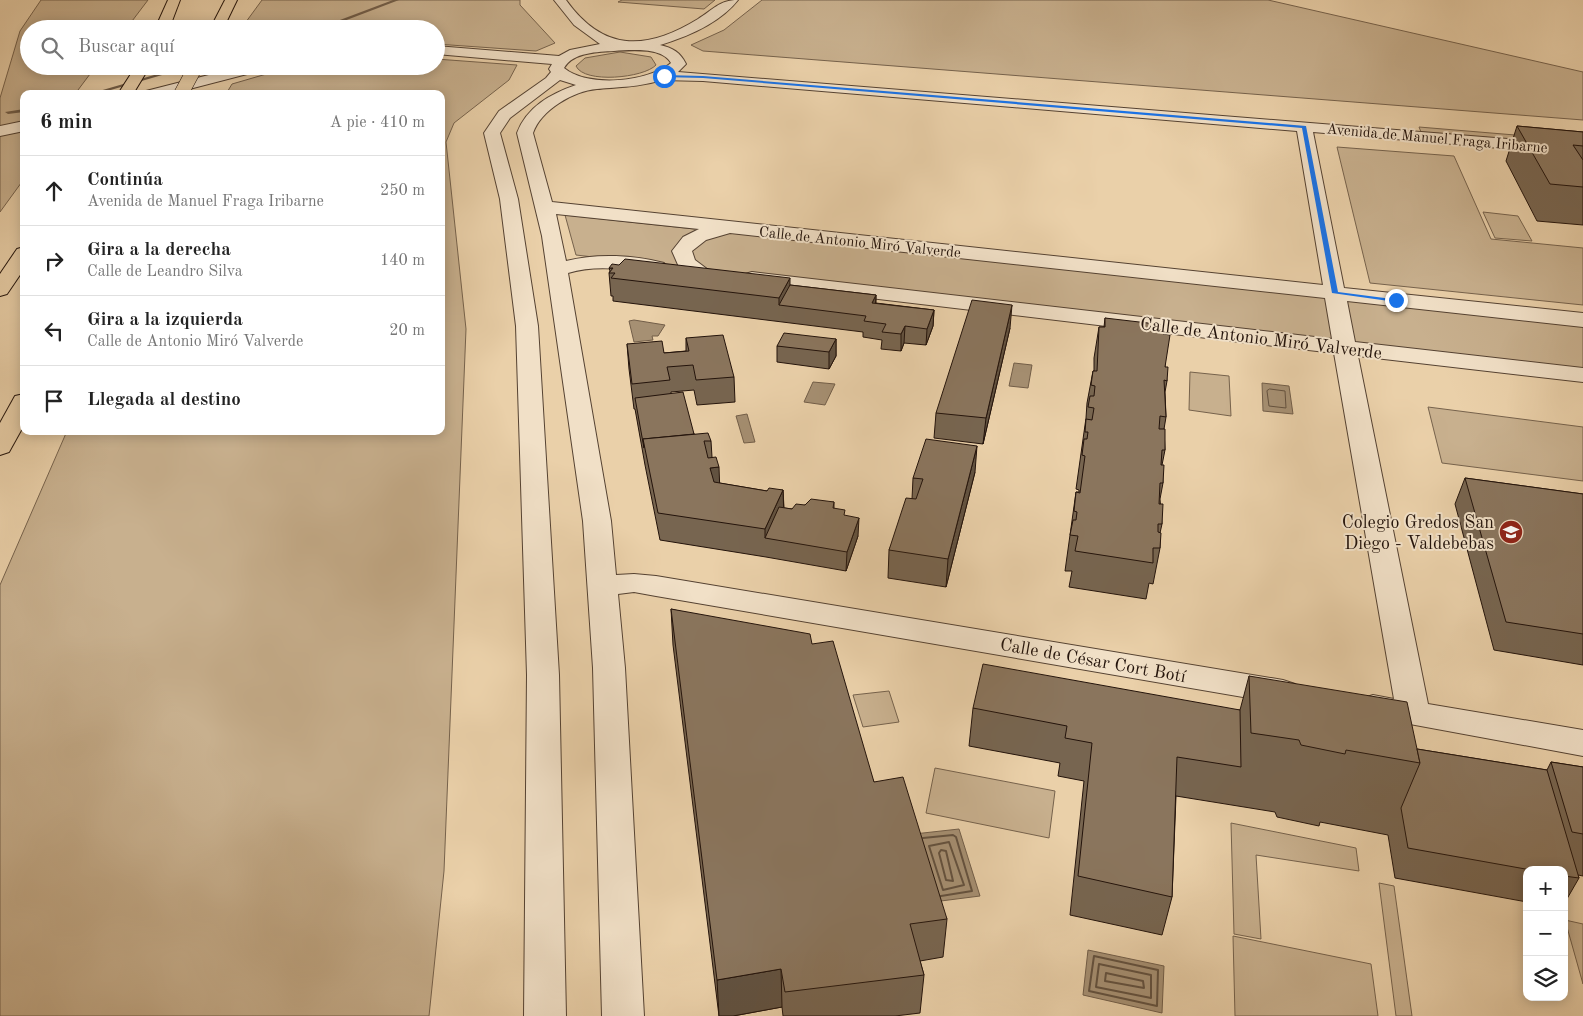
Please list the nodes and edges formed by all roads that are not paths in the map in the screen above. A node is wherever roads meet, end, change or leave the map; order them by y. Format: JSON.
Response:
{"nodes":[{"id":1,"x":174,"y":0,"type":"edge"},
{"id":2,"x":231,"y":0,"type":"edge"},
{"id":3,"x":560,"y":0,"type":"edge"},
{"id":4,"x":732,"y":0,"type":"edge"},
{"id":5,"x":748,"y":0,"type":"edge"},
{"id":6,"x":166,"y":20,"type":"edge"},
{"id":7,"x":221,"y":20,"type":"edge"},
{"id":8,"x":561,"y":24,"type":"dead end"},
{"id":9,"x":628,"y":46,"type":"junction"},
{"id":10,"x":445,"y":51,"type":"edge"},
{"id":11,"x":673,"y":56,"type":"junction"},
{"id":12,"x":565,"y":62,"type":"junction"},
{"id":13,"x":137,"y":75,"type":"edge"},
{"id":14,"x":191,"y":75,"type":"edge"},
{"id":15,"x":226,"y":75,"type":"edge"},
{"id":16,"x":664,"y":76,"type":"junction"},
{"id":17,"x":598,"y":83,"type":"junction"},
{"id":18,"x":128,"y":90,"type":"edge"},
{"id":19,"x":167,"y":90,"type":"edge"},
{"id":20,"x":183,"y":90,"type":"edge"},
{"id":21,"x":20,"y":127,"type":"edge"},
{"id":22,"x":1304,"y":127,"type":"junction"},
{"id":23,"x":0,"y":132,"type":"edge"},
{"id":24,"x":1576,"y":134,"type":"edge"},
{"id":25,"x":1583,"y":150,"type":"edge"},
{"id":26,"x":546,"y":207,"type":"junction"},
{"id":27,"x":733,"y":228,"type":"junction"},
{"id":28,"x":20,"y":259,"type":"edge"},
{"id":29,"x":558,"y":270,"type":"junction"},
{"id":30,"x":717,"y":274,"type":"junction"},
{"id":31,"x":0,"y":290,"type":"edge"},
{"id":32,"x":1335,"y":293,"type":"junction"},
{"id":33,"x":1583,"y":320,"type":"edge"},
{"id":34,"x":1345,"y":347,"type":"junction"},
{"id":35,"x":1583,"y":375,"type":"edge"},
{"id":36,"x":20,"y":409,"type":"edge"},
{"id":37,"x":0,"y":447,"type":"edge"},
{"id":38,"x":603,"y":585,"type":"junction"},
{"id":39,"x":1308,"y":696,"type":"edge"},
{"id":40,"x":1346,"y":703,"type":"edge"},
{"id":41,"x":1413,"y":714,"type":"junction"},
{"id":42,"x":1583,"y":743,"type":"edge"},
{"id":43,"x":545,"y":1016,"type":"edge"},
{"id":44,"x":623,"y":1016,"type":"edge"}],
"edges":[{"from":1,"to":6,"type":"highway"},
{"from":2,"to":7,"type":"highway"},
{"from":3,"to":9,"type":"street","name":"Avenida de Manuel Fraga Iribarne"},
{"from":4,"to":9,"type":"street"},
{"from":5,"to":11,"type":"street"},
{"from":8,"to":12,"type":"street"},
{"from":9,"to":11,"type":"street","name":"Avenida de Manuel Fraga Iribarne"},
{"from":9,"to":12,"type":"street"},
{"from":10,"to":12,"type":"street"},
{"from":11,"to":16,"type":"street"},
{"from":11,"to":24,"type":"street","name":"Avenida de Manuel Fraga Iribarne"},
{"from":12,"to":17,"type":"street"},
{"from":12,"to":43,"type":"street"},
{"from":13,"to":18,"type":"highway"},
{"from":14,"to":20,"type":"highway","bridge":true},
{"from":15,"to":19,"type":"street"},
{"from":16,"to":17,"type":"street","name":"Avenida de Manuel Fraga Iribarne"},
{"from":16,"to":22,"type":"street","name":"Avenida de Manuel Fraga Iribarne"},
{"from":17,"to":26,"type":"street"},
{"from":21,"to":23,"type":"street"},
{"from":22,"to":25,"type":"street","name":"Avenida de Manuel Fraga Iribarne"},
{"from":22,"to":32,"type":"street"},
{"from":26,"to":27,"type":"street","name":"Calle de Antonio Miró Valverde"},
{"from":26,"to":29,"type":"street"},
{"from":27,"to":30,"type":"street","name":"Calle de Antonio Miró Valverde"},
{"from":27,"to":32,"type":"street","name":"Calle de Antonio Miró Valverde"},
{"from":28,"to":31,"type":"highway"},
{"from":29,"to":30,"type":"street","name":"Calle de Antonio Miró Valverde"},
{"from":29,"to":38,"type":"street"},
{"from":30,"to":34,"type":"street","name":"Calle de Antonio Miró Valverde"},
{"from":32,"to":33,"type":"street","name":"Calle de Antonio Miró Valverde"},
{"from":32,"to":34,"type":"street"},
{"from":34,"to":35,"type":"street","name":"Calle de Antonio Miró Valverde"},
{"from":34,"to":41,"type":"street"},
{"from":36,"to":37,"type":"highway"},
{"from":38,"to":39,"type":"street","name":"Calle de César Cort Botí"},
{"from":38,"to":44,"type":"street"},
{"from":40,"to":41,"type":"street"},
{"from":41,"to":42,"type":"street"}]}
